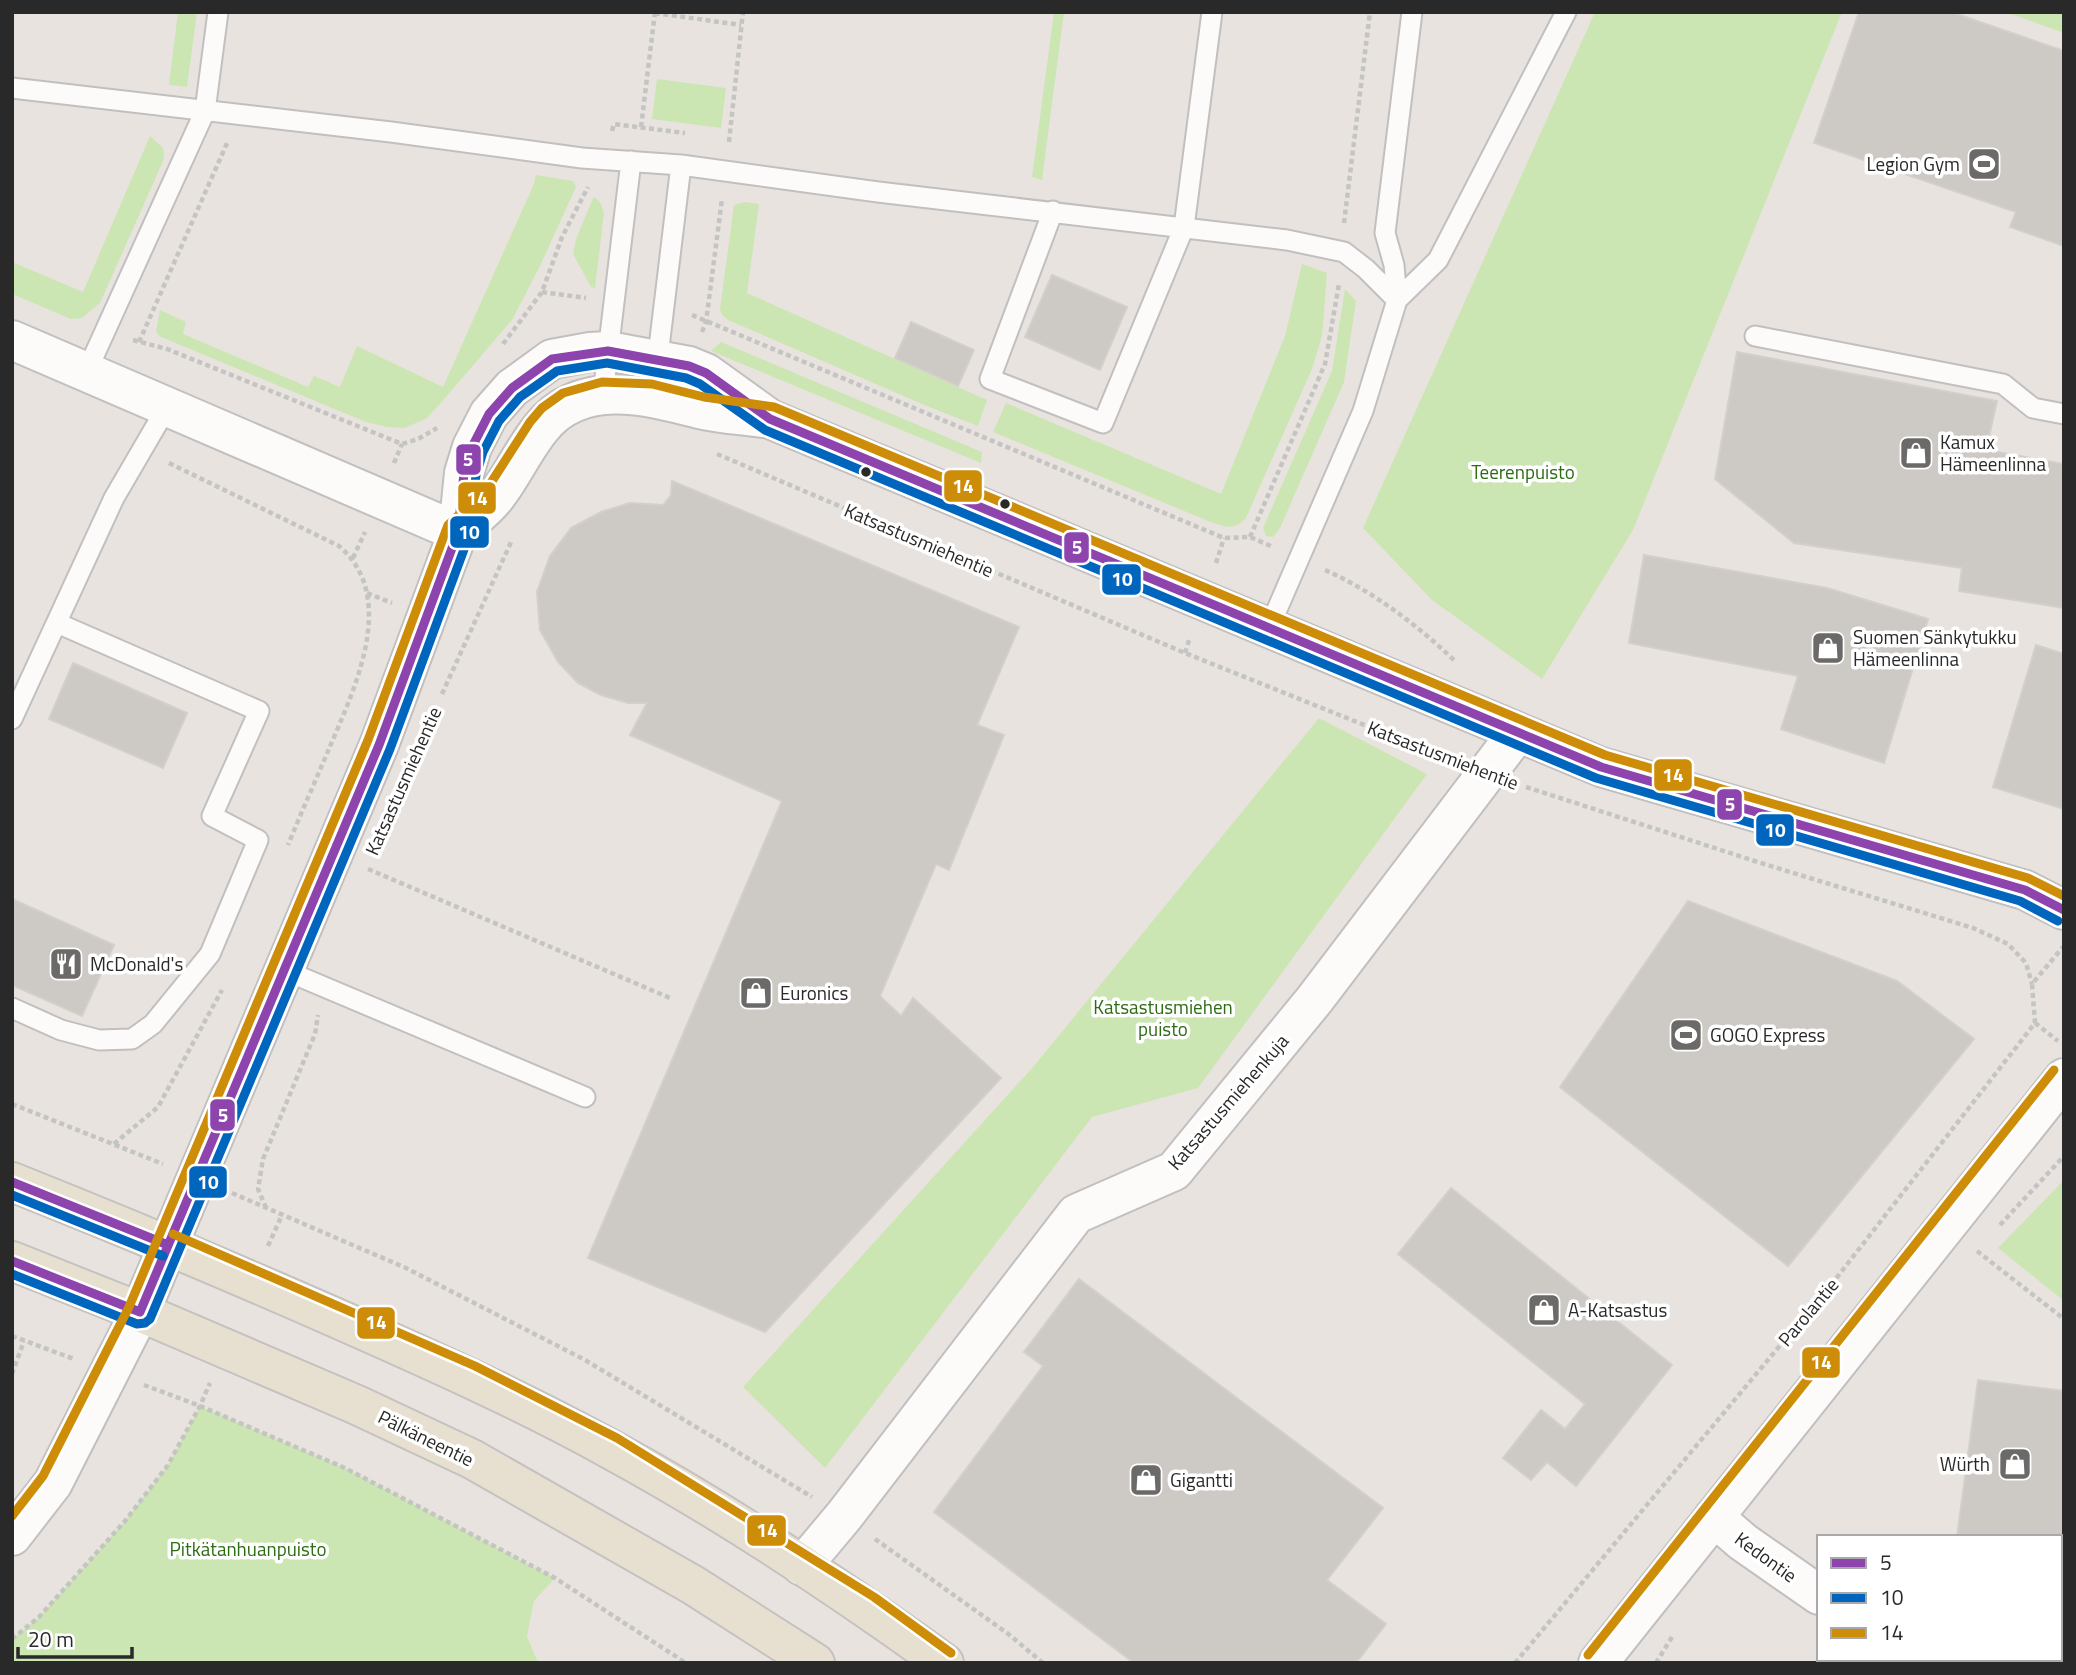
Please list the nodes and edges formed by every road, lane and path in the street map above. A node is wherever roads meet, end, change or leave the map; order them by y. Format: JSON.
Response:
{"nodes":[{"id":1,"x":218,"y":12,"type":"edge"},
{"id":2,"x":743,"y":12,"type":"edge"},
{"id":3,"x":1212,"y":12,"type":"edge"},
{"id":4,"x":1370,"y":12,"type":"edge"},
{"id":5,"x":1412,"y":12,"type":"edge"},
{"id":6,"x":1566,"y":12,"type":"edge"},
{"id":7,"x":655,"y":13,"type":"edge"},
{"id":8,"x":741,"y":25,"type":"junction"},
{"id":9,"x":12,"y":88,"type":"edge"},
{"id":10,"x":205,"y":111,"type":"junction"},
{"id":11,"x":614,"y":124,"type":"dead end"},
{"id":12,"x":641,"y":127,"type":"dead end"},
{"id":13,"x":601,"y":159,"type":"junction"},
{"id":14,"x":632,"y":161,"type":"junction"},
{"id":15,"x":681,"y":165,"type":"junction"},
{"id":16,"x":726,"y":171,"type":"junction"},
{"id":17,"x":1053,"y":211,"type":"junction"},
{"id":18,"x":1184,"y":227,"type":"junction"},
{"id":19,"x":1344,"y":252,"type":"junction"},
{"id":20,"x":1397,"y":300,"type":"junction"},
{"id":21,"x":104,"y":332,"type":"junction"},
{"id":22,"x":1755,"y":336,"type":"dead end"},
{"id":23,"x":12,"y":340,"type":"edge"},
{"id":24,"x":502,"y":345,"type":"dead end"},
{"id":25,"x":608,"y":351,"type":"junction"},
{"id":26,"x":86,"y":373,"type":"junction"},
{"id":27,"x":666,"y":374,"type":"junction"},
{"id":28,"x":603,"y":394,"type":"junction"},
{"id":29,"x":167,"y":407,"type":"junction"},
{"id":30,"x":2064,"y":414,"type":"edge"},
{"id":31,"x":444,"y":419,"type":"dead end"},
{"id":32,"x":715,"y":453,"type":"dead end"},
{"id":33,"x":458,"y":532,"type":"junction"},
{"id":34,"x":514,"y":534,"type":"dead end"},
{"id":35,"x":1250,"y":537,"type":"dead end"},
{"id":36,"x":57,"y":623,"type":"junction"},
{"id":37,"x":1269,"y":628,"type":"junction"},
{"id":38,"x":437,"y":706,"type":"dead end"},
{"id":39,"x":12,"y":719,"type":"edge"},
{"id":40,"x":1518,"y":732,"type":"junction"},
{"id":41,"x":1486,"y":774,"type":"junction"},
{"id":42,"x":369,"y":858,"type":"dead end"},
{"id":43,"x":2064,"y":910,"type":"edge"},
{"id":44,"x":2064,"y":946,"type":"edge"},
{"id":45,"x":284,"y":970,"type":"junction"},
{"id":46,"x":2032,"y":984,"type":"junction"},
{"id":47,"x":324,"y":987,"type":"junction"},
{"id":48,"x":670,"y":998,"type":"dead end"},
{"id":49,"x":12,"y":1008,"type":"edge"},
{"id":50,"x":2035,"y":1023,"type":"junction"},
{"id":51,"x":2064,"y":1046,"type":"edge"},
{"id":52,"x":2064,"y":1078,"type":"edge"},
{"id":53,"x":585,"y":1097,"type":"dead end"},
{"id":54,"x":12,"y":1104,"type":"edge"},
{"id":55,"x":195,"y":1177,"type":"junction"},
{"id":56,"x":12,"y":1182,"type":"edge"},
{"id":57,"x":267,"y":1208,"type":"junction"},
{"id":58,"x":282,"y":1215,"type":"junction"},
{"id":59,"x":168,"y":1245,"type":"junction"},
{"id":60,"x":1977,"y":1251,"type":"dead end"},
{"id":61,"x":12,"y":1261,"type":"edge"},
{"id":62,"x":253,"y":1282,"type":"junction"},
{"id":63,"x":140,"y":1312,"type":"junction"},
{"id":64,"x":2064,"y":1319,"type":"edge"},
{"id":65,"x":12,"y":1336,"type":"edge"},
{"id":66,"x":24,"y":1341,"type":"junction"},
{"id":67,"x":224,"y":1348,"type":"junction"},
{"id":68,"x":110,"y":1373,"type":"junction"},
{"id":69,"x":12,"y":1374,"type":"edge"},
{"id":70,"x":200,"y":1406,"type":"junction"},
{"id":71,"x":844,"y":1516,"type":"junction"},
{"id":72,"x":1714,"y":1517,"type":"junction"},
{"id":73,"x":12,"y":1536,"type":"edge"},
{"id":74,"x":802,"y":1566,"type":"junction"},
{"id":75,"x":1817,"y":1594,"type":"edge"},
{"id":76,"x":12,"y":1639,"type":"edge"},
{"id":77,"x":686,"y":1663,"type":"edge"},
{"id":78,"x":815,"y":1663,"type":"edge"},
{"id":79,"x":944,"y":1663,"type":"edge"},
{"id":80,"x":1044,"y":1663,"type":"edge"},
{"id":81,"x":1515,"y":1663,"type":"edge"},
{"id":82,"x":1598,"y":1663,"type":"edge"}],
"edges":[{"from":1,"to":10,"type":"lane"},
{"from":2,"to":8,"type":"path"},
{"from":3,"to":18,"type":"lane"},
{"from":4,"to":19,"type":"path"},
{"from":5,"to":20,"type":"lane"},
{"from":6,"to":20,"type":"lane"},
{"from":7,"to":8,"type":"path"},
{"from":7,"to":12,"type":"path"},
{"from":8,"to":16,"type":"path"},
{"from":9,"to":10,"type":"lane"},
{"from":10,"to":13,"type":"lane"},
{"from":10,"to":21,"type":"lane"},
{"from":11,"to":13,"type":"path"},
{"from":13,"to":14,"type":"lane"},
{"from":13,"to":24,"type":"path"},
{"from":14,"to":15,"type":"lane"},
{"from":14,"to":25,"type":"lane"},
{"from":15,"to":16,"type":"lane"},
{"from":15,"to":27,"type":"lane"},
{"from":16,"to":17,"type":"lane"},
{"from":16,"to":27,"type":"path"},
{"from":17,"to":18,"type":"lane"},
{"from":17,"to":18,"type":"lane"},
{"from":18,"to":19,"type":"lane"},
{"from":19,"to":20,"type":"lane"},
{"from":19,"to":35,"type":"path"},
{"from":20,"to":37,"type":"lane"},
{"from":21,"to":26,"type":"lane"},
{"from":21,"to":31,"type":"path"},
{"from":22,"to":30,"type":"lane"},
{"from":23,"to":26,"type":"street"},
{"from":25,"to":27,"type":"street"},
{"from":25,"to":28,"type":"lane"},
{"from":25,"to":33,"type":"street"},
{"from":26,"to":29,"type":"street"},
{"from":27,"to":28,"type":"street"},
{"from":27,"to":37,"type":"street"},
{"from":28,"to":33,"type":"street"},
{"from":29,"to":33,"type":"street"},
{"from":29,"to":36,"type":"lane"},
{"from":32,"to":41,"type":"path","name":"Katsastusmiehentie"},
{"from":33,"to":45,"type":"street"},
{"from":34,"to":38,"type":"path","name":"Katsastusmiehentie"},
{"from":36,"to":39,"type":"lane"},
{"from":36,"to":49,"type":"lane"},
{"from":37,"to":40,"type":"street"},
{"from":40,"to":41,"type":"street","name":"Katsastusmiehenkuja"},
{"from":40,"to":43,"type":"street"},
{"from":41,"to":46,"type":"path","name":"Katsastusmiehentie"},
{"from":41,"to":71,"type":"street","name":"Katsastusmiehenkuja"},
{"from":42,"to":48,"type":"path","name":"Katsastusmiehentie"},
{"from":44,"to":46,"type":"path"},
{"from":45,"to":47,"type":"lane"},
{"from":45,"to":55,"type":"street"},
{"from":46,"to":50,"type":"path"},
{"from":47,"to":53,"type":"lane"},
{"from":47,"to":57,"type":"path"},
{"from":50,"to":51,"type":"path"},
{"from":50,"to":81,"type":"path","name":"Parolantie"},
{"from":52,"to":72,"type":"street"},
{"from":54,"to":55,"type":"path"},
{"from":55,"to":57,"type":"path"},
{"from":55,"to":59,"type":"street"},
{"from":56,"to":59,"type":"main road"},
{"from":57,"to":58,"type":"path"},
{"from":58,"to":62,"type":"path"},
{"from":58,"to":71,"type":"path"},
{"from":59,"to":62,"type":"main road"},
{"from":59,"to":63,"type":"street"},
{"from":60,"to":64,"type":"path"},
{"from":61,"to":63,"type":"main road","name":"Pälkäneentie"},
{"from":62,"to":74,"type":"main road"},
{"from":63,"to":67,"type":"main road","name":"Pälkäneentie"},
{"from":63,"to":68,"type":"street"},
{"from":65,"to":66,"type":"path"},
{"from":66,"to":68,"type":"path"},
{"from":66,"to":69,"type":"path"},
{"from":67,"to":70,"type":"path"},
{"from":67,"to":78,"type":"main road","name":"Pälkäneentie"},
{"from":68,"to":70,"type":"path"},
{"from":68,"to":73,"type":"street"},
{"from":70,"to":76,"type":"path"},
{"from":70,"to":77,"type":"path"},
{"from":71,"to":74,"type":"street","name":"Katsastusmiehenkuja"},
{"from":71,"to":80,"type":"path"},
{"from":72,"to":75,"type":"street","name":"Kedontie"},
{"from":72,"to":82,"type":"street"},
{"from":74,"to":79,"type":"main road"}]}
